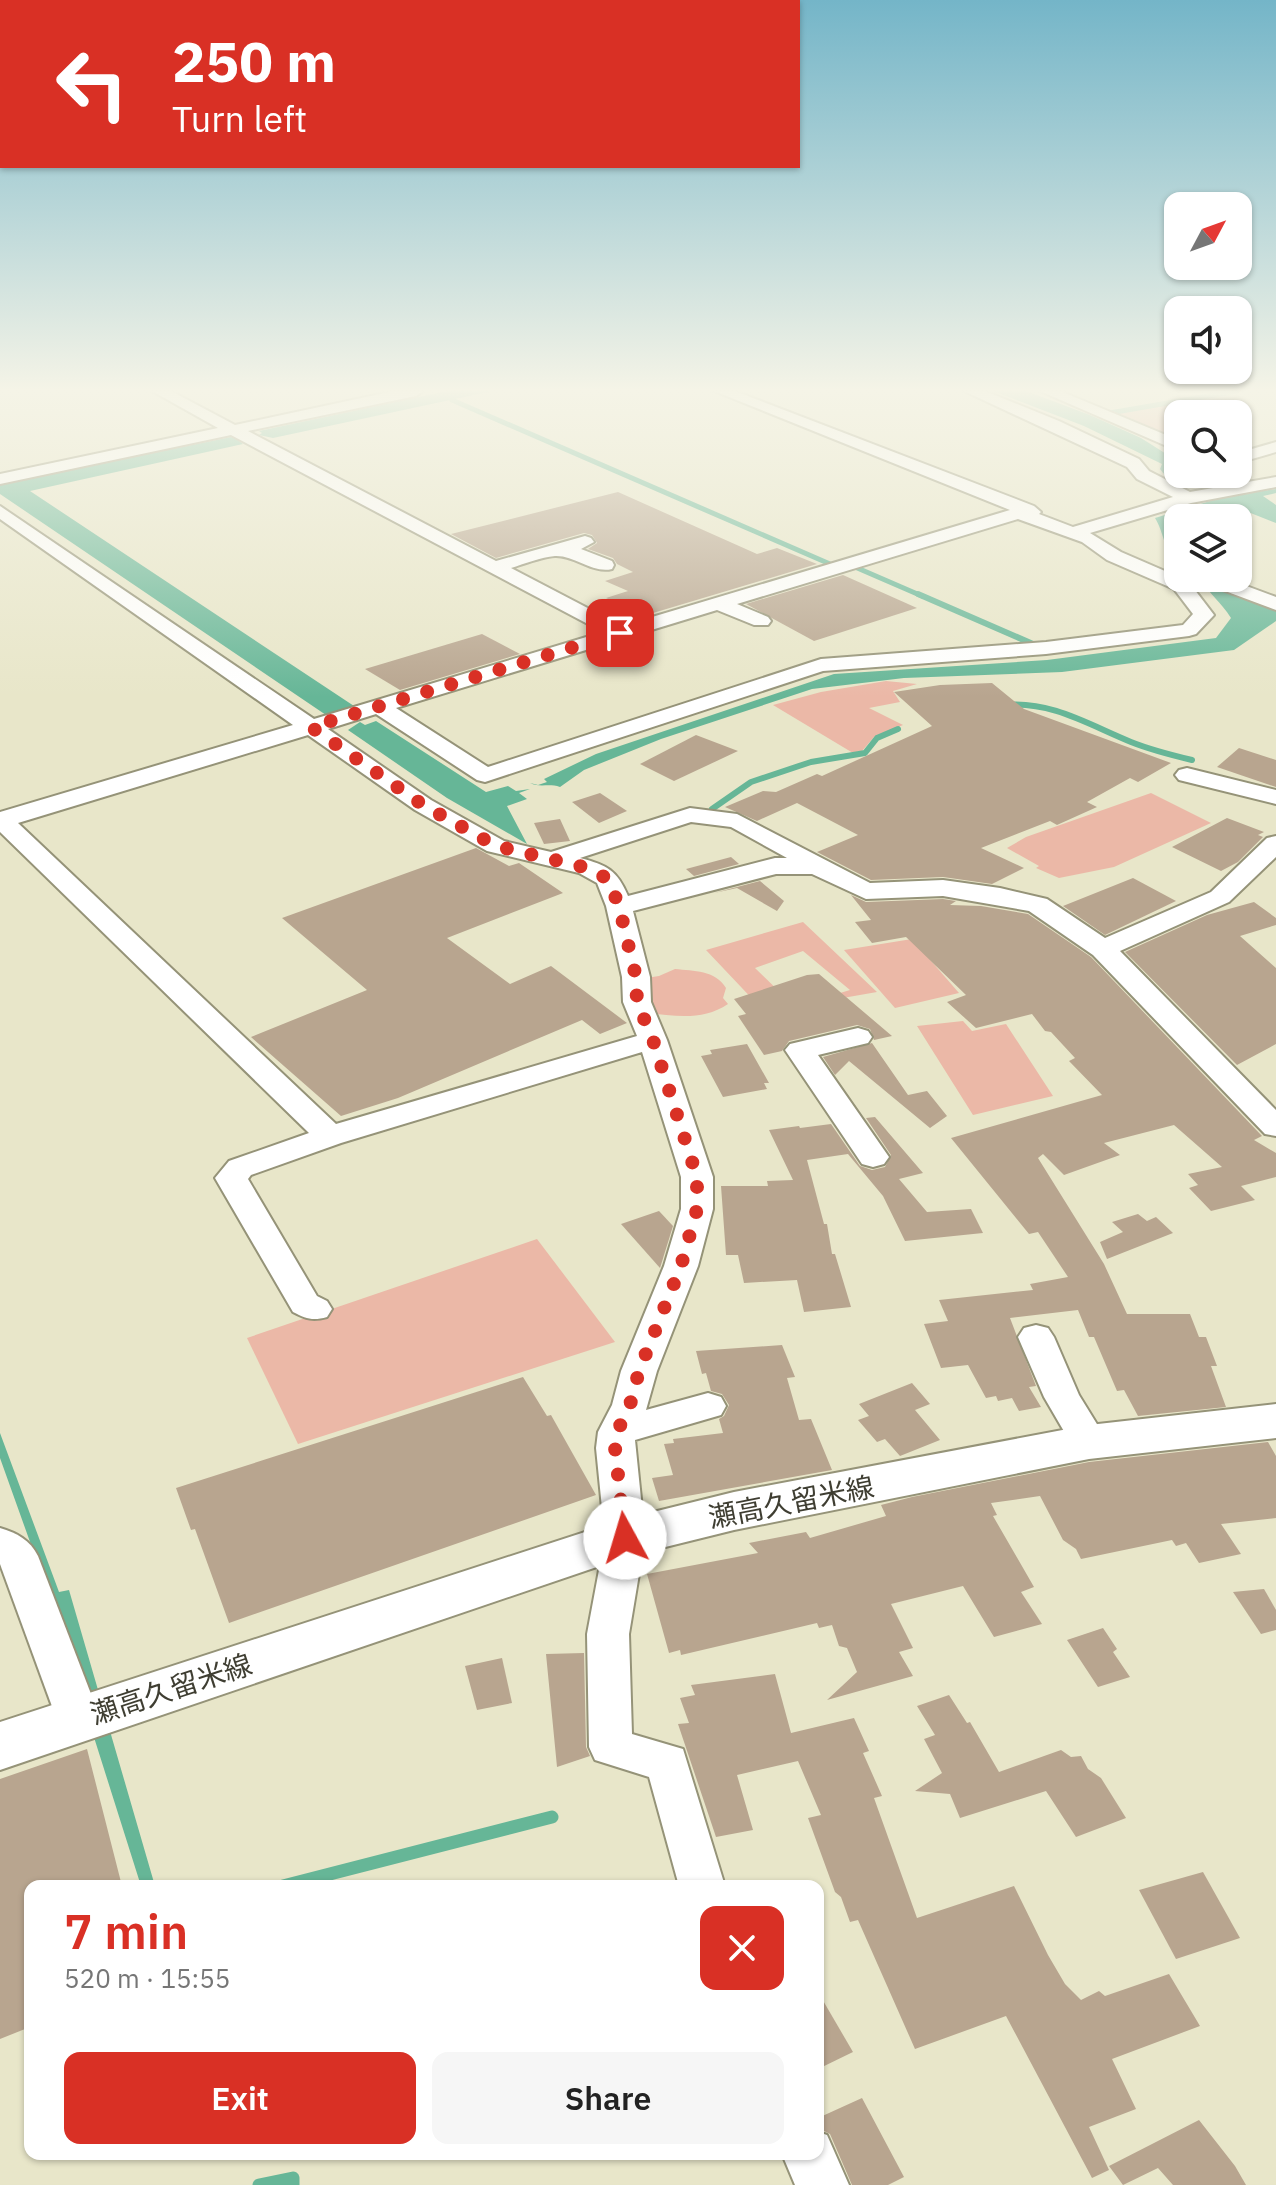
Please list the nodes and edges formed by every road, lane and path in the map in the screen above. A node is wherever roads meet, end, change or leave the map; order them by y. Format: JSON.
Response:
{"nodes":[{"id":1,"x":353,"y":493,"type":"edge"},
{"id":2,"x":975,"y":493,"type":"edge"},
{"id":3,"x":1178,"y":493,"type":"edge"},
{"id":4,"x":1216,"y":493,"type":"edge"},
{"id":5,"x":1188,"y":498,"type":"junction"},
{"id":6,"x":0,"y":511,"type":"edge"},
{"id":7,"x":1023,"y":512,"type":"junction"},
{"id":8,"x":1080,"y":530,"type":"junction"},
{"id":9,"x":585,"y":542,"type":"dead end"},
{"id":10,"x":555,"y":550,"type":"junction"},
{"id":11,"x":1164,"y":562,"type":"edge"},
{"id":12,"x":605,"y":565,"type":"dead end"},
{"id":13,"x":494,"y":567,"type":"junction"},
{"id":14,"x":1246,"y":592,"type":"edge"},
{"id":15,"x":719,"y":604,"type":"junction"},
{"id":16,"x":1276,"y":604,"type":"edge"},
{"id":17,"x":761,"y":621,"type":"dead end"},
{"id":18,"x":620,"y":633,"type":"junction"},
{"id":19,"x":379,"y":707,"type":"junction"},
{"id":20,"x":311,"y":727,"type":"junction"},
{"id":21,"x":1187,"y":775,"type":"dead end"},
{"id":22,"x":1276,"y":797,"type":"edge"},
{"id":23,"x":0,"y":820,"type":"edge"},
{"id":24,"x":1276,"y":843,"type":"edge"},
{"id":25,"x":551,"y":860,"type":"junction"},
{"id":26,"x":817,"y":866,"type":"junction"},
{"id":27,"x":619,"y":906,"type":"junction"},
{"id":28,"x":1103,"y":949,"type":"junction"},
{"id":29,"x":858,"y":1037,"type":"dead end"},
{"id":30,"x":653,"y":1040,"type":"junction"},
{"id":31,"x":1276,"y":1127,"type":"edge"},
{"id":32,"x":330,"y":1136,"type":"junction"},
{"id":33,"x":873,"y":1157,"type":"dead end"},
{"id":34,"x":315,"y":1309,"type":"dead end"},
{"id":35,"x":1036,"y":1337,"type":"dead end"},
{"id":36,"x":708,"y":1406,"type":"dead end"},
{"id":37,"x":1276,"y":1421,"type":"edge"},
{"id":38,"x":617,"y":1432,"type":"junction"},
{"id":39,"x":1089,"y":1442,"type":"junction"},
{"id":40,"x":625,"y":1538,"type":"junction"},
{"id":41,"x":0,"y":1543,"type":"edge"},
{"id":42,"x":79,"y":1720,"type":"junction"},
{"id":43,"x":0,"y":1746,"type":"edge"},
{"id":44,"x":700,"y":1880,"type":"edge"},
{"id":45,"x":811,"y":2160,"type":"edge"},
{"id":46,"x":822,"y":2185,"type":"edge"}],
"edges":[{"from":1,"to":13,"type":"street"},
{"from":2,"to":7,"type":"street"},
{"from":3,"to":5,"type":"street"},
{"from":4,"to":5,"type":"street"},
{"from":5,"to":8,"type":"street"},
{"from":6,"to":20,"type":"street"},
{"from":7,"to":8,"type":"street"},
{"from":7,"to":15,"type":"street"},
{"from":7,"to":19,"type":"street"},
{"from":8,"to":11,"type":"street"},
{"from":9,"to":10,"type":"street"},
{"from":10,"to":12,"type":"street"},
{"from":10,"to":13,"type":"street"},
{"from":13,"to":18,"type":"street"},
{"from":14,"to":16,"type":"street"},
{"from":15,"to":17,"type":"street"},
{"from":15,"to":18,"type":"street"},
{"from":18,"to":19,"type":"street"},
{"from":19,"to":20,"type":"street"},
{"from":20,"to":23,"type":"street"},
{"from":20,"to":25,"type":"street"},
{"from":21,"to":22,"type":"street"},
{"from":23,"to":32,"type":"street"},
{"from":24,"to":28,"type":"street"},
{"from":25,"to":26,"type":"street"},
{"from":25,"to":27,"type":"street"},
{"from":26,"to":27,"type":"street"},
{"from":26,"to":28,"type":"street"},
{"from":27,"to":30,"type":"street"},
{"from":28,"to":31,"type":"street"},
{"from":29,"to":33,"type":"street"},
{"from":30,"to":32,"type":"street"},
{"from":30,"to":38,"type":"street"},
{"from":32,"to":34,"type":"street"},
{"from":35,"to":39,"type":"street"},
{"from":36,"to":38,"type":"street"},
{"from":37,"to":39,"type":"main road","name":"瀬高久留米線"},
{"from":38,"to":40,"type":"street"},
{"from":39,"to":40,"type":"main road","name":"瀬高久留米線"},
{"from":40,"to":42,"type":"main road","name":"瀬高久留米線"},
{"from":40,"to":44,"type":"street"},
{"from":41,"to":42,"type":"street"},
{"from":42,"to":43,"type":"main road","name":"瀬高久留米線"},
{"from":45,"to":46,"type":"street"}]}
